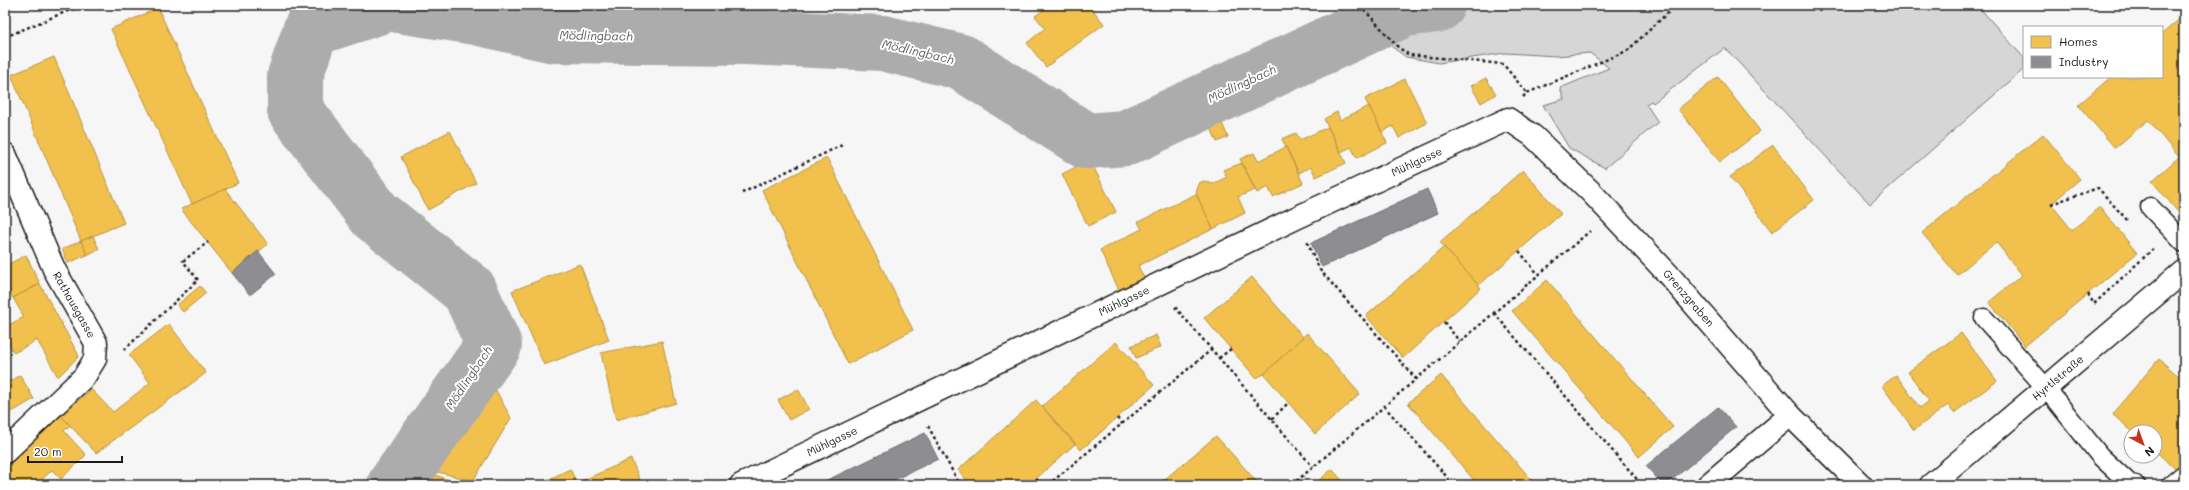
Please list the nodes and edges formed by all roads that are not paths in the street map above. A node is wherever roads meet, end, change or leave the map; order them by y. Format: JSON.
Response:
{"nodes":[{"id":1,"x":1508,"y":119,"type":"joint"},
{"id":2,"x":5,"y":154,"type":"edge"},
{"id":3,"x":2150,"y":207,"type":"dead end"},
{"id":4,"x":2184,"y":243,"type":"edge"},
{"id":5,"x":2181,"y":274,"type":"edge"},
{"id":6,"x":1984,"y":318,"type":"dead end"},
{"id":7,"x":2046,"y":388,"type":"junction"},
{"id":8,"x":1790,"y":415,"type":"junction"},
{"id":9,"x":5,"y":452,"type":"edge"},
{"id":10,"x":741,"y":485,"type":"edge"},
{"id":11,"x":1708,"y":485,"type":"edge"},
{"id":12,"x":1861,"y":485,"type":"edge"},
{"id":13,"x":1931,"y":485,"type":"edge"},
{"id":14,"x":2136,"y":485,"type":"edge"}],
"edges":[{"from":1,"to":8,"type":"street","name":"Grenzgraben"},
{"from":1,"to":10,"type":"street","name":"Mühlgasse"},
{"from":2,"to":9,"type":"street","name":"Rathausgasse"},
{"from":3,"to":4,"type":"lane"},
{"from":5,"to":7,"type":"street","name":"Hyrtlstraße"},
{"from":6,"to":7,"type":"lane"},
{"from":7,"to":13,"type":"street","name":"Hyrtlstraße"},
{"from":7,"to":14,"type":"lane"},
{"from":8,"to":11,"type":"street"},
{"from":8,"to":12,"type":"street","name":"Grenzgraben"}]}
